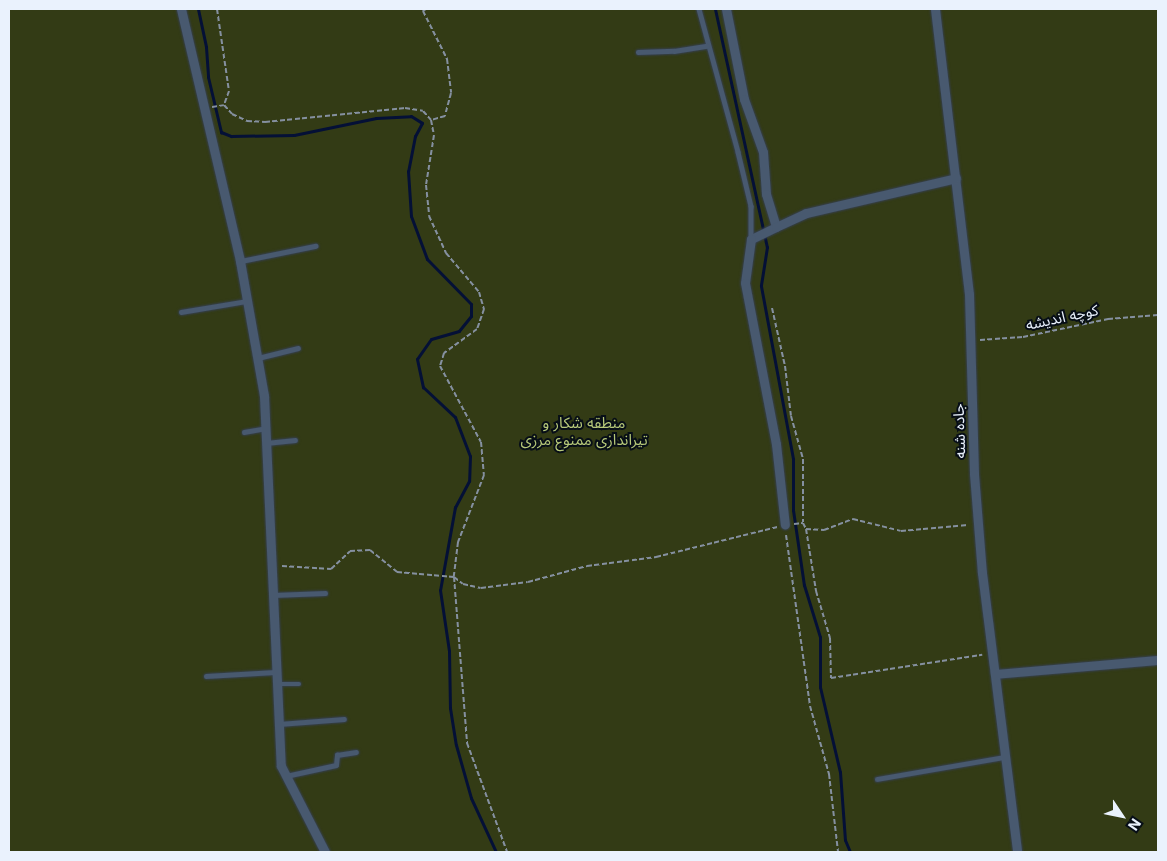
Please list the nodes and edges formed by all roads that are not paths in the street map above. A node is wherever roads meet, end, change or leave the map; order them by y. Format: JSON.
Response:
{"nodes":[{"id":1,"x":181,"y":9,"type":"edge"},
{"id":2,"x":699,"y":9,"type":"edge"},
{"id":3,"x":726,"y":9,"type":"edge"},
{"id":4,"x":935,"y":9,"type":"edge"},
{"id":5,"x":707,"y":46,"type":"junction"},
{"id":6,"x":638,"y":52,"type":"dead end"},
{"id":7,"x":956,"y":178,"type":"junction"},
{"id":8,"x":773,"y":228,"type":"junction"},
{"id":9,"x":755,"y":238,"type":"junction"},
{"id":10,"x":315,"y":246,"type":"dead end"},
{"id":11,"x":240,"y":261,"type":"junction"},
{"id":12,"x":247,"y":301,"type":"junction"},
{"id":13,"x":181,"y":312,"type":"dead end"},
{"id":14,"x":298,"y":348,"type":"dead end"},
{"id":15,"x":258,"y":358,"type":"junction"},
{"id":16,"x":266,"y":428,"type":"junction"},
{"id":17,"x":244,"y":432,"type":"dead end"},
{"id":18,"x":295,"y":440,"type":"dead end"},
{"id":19,"x":266,"y":443,"type":"junction"},
{"id":20,"x":785,"y":525,"type":"road end"},
{"id":21,"x":325,"y":593,"type":"dead end"},
{"id":22,"x":273,"y":595,"type":"junction"},
{"id":23,"x":1158,"y":660,"type":"edge"},
{"id":24,"x":275,"y":672,"type":"junction"},
{"id":25,"x":995,"y":674,"type":"junction"},
{"id":26,"x":206,"y":676,"type":"dead end"},
{"id":27,"x":275,"y":684,"type":"junction"},
{"id":28,"x":300,"y":684,"type":"dead end"},
{"id":29,"x":344,"y":719,"type":"dead end"},
{"id":30,"x":278,"y":724,"type":"junction"},
{"id":31,"x":356,"y":752,"type":"dead end"},
{"id":32,"x":1005,"y":756,"type":"junction"},
{"id":33,"x":286,"y":776,"type":"junction"},
{"id":34,"x":877,"y":779,"type":"dead end"},
{"id":35,"x":325,"y":852,"type":"edge"},
{"id":36,"x":1018,"y":852,"type":"edge"}],
"edges":[{"from":1,"to":11,"type":"street"},
{"from":2,"to":5,"type":"lane"},
{"from":3,"to":8,"type":"street"},
{"from":4,"to":7,"type":"street","name":"جاده شنه"},
{"from":5,"to":6,"type":"lane"},
{"from":5,"to":9,"type":"lane"},
{"from":7,"to":8,"type":"street"},
{"from":7,"to":25,"type":"street","name":"جاده شنه"},
{"from":8,"to":9,"type":"street"},
{"from":9,"to":20,"type":"street"},
{"from":10,"to":11,"type":"lane"},
{"from":11,"to":12,"type":"street"},
{"from":12,"to":13,"type":"lane"},
{"from":12,"to":15,"type":"street"},
{"from":14,"to":15,"type":"lane"},
{"from":15,"to":16,"type":"street"},
{"from":16,"to":17,"type":"lane"},
{"from":16,"to":19,"type":"street"},
{"from":18,"to":19,"type":"lane"},
{"from":19,"to":22,"type":"street"},
{"from":21,"to":22,"type":"lane"},
{"from":22,"to":24,"type":"street"},
{"from":23,"to":25,"type":"street"},
{"from":24,"to":26,"type":"lane"},
{"from":24,"to":27,"type":"street"},
{"from":25,"to":32,"type":"street","name":"جاده شنه"},
{"from":27,"to":28,"type":"lane"},
{"from":27,"to":30,"type":"street"},
{"from":29,"to":30,"type":"lane"},
{"from":30,"to":33,"type":"street"},
{"from":31,"to":33,"type":"lane"},
{"from":32,"to":34,"type":"lane"},
{"from":32,"to":36,"type":"street","name":"جاده شنه"},
{"from":33,"to":35,"type":"street"}]}
